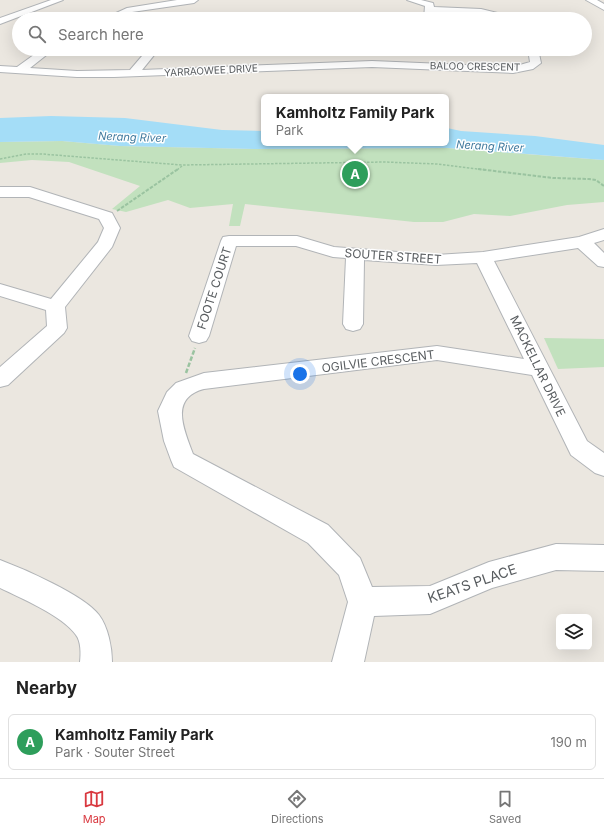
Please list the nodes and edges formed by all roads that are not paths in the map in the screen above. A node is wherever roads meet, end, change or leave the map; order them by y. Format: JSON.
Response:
{"nodes":[{"id":1,"x":59,"y":0,"type":"edge"},
{"id":2,"x":194,"y":0,"type":"edge"},
{"id":3,"x":411,"y":0,"type":"edge"},
{"id":4,"x":590,"y":0,"type":"edge"},
{"id":5,"x":604,"y":7,"type":"edge"},
{"id":6,"x":430,"y":9,"type":"junction"},
{"id":7,"x":25,"y":12,"type":"edge"},
{"id":8,"x":125,"y":12,"type":"edge"},
{"id":9,"x":430,"y":12,"type":"edge"},
{"id":10,"x":482,"y":12,"type":"edge"},
{"id":11,"x":12,"y":17,"type":"edge"},
{"id":12,"x":0,"y":21,"type":"edge"},
{"id":13,"x":12,"y":24,"type":"edge"},
{"id":14,"x":39,"y":56,"type":"edge"},
{"id":15,"x":148,"y":56,"type":"edge"},
{"id":16,"x":534,"y":56,"type":"edge"},
{"id":17,"x":423,"y":60,"type":"joint"},
{"id":18,"x":0,"y":69,"type":"edge"},
{"id":19,"x":20,"y":70,"type":"junction"},
{"id":20,"x":133,"y":73,"type":"junction"},
{"id":21,"x":0,"y":192,"type":"edge"},
{"id":22,"x":604,"y":234,"type":"edge"},
{"id":23,"x":229,"y":240,"type":"joint"},
{"id":24,"x":582,"y":242,"type":"junction"},
{"id":25,"x":355,"y":253,"type":"junction"},
{"id":26,"x":483,"y":257,"type":"junction"},
{"id":27,"x":604,"y":262,"type":"edge"},
{"id":28,"x":0,"y":290,"type":"edge"},
{"id":29,"x":55,"y":306,"type":"junction"},
{"id":30,"x":353,"y":324,"type":"dead end"},
{"id":31,"x":199,"y":336,"type":"road end"},
{"id":32,"x":540,"y":369,"type":"junction"},
{"id":33,"x":0,"y":379,"type":"edge"},
{"id":34,"x":604,"y":466,"type":"edge"},
{"id":35,"x":604,"y":558,"type":"edge"},
{"id":36,"x":0,"y":573,"type":"edge"},
{"id":37,"x":363,"y":602,"type":"junction"},
{"id":38,"x":96,"y":662,"type":"edge"},
{"id":39,"x":348,"y":662,"type":"edge"}],
"edges":[{"from":1,"to":7,"type":"street"},
{"from":2,"to":8,"type":"street"},
{"from":3,"to":6,"type":"street"},
{"from":4,"to":5,"type":"street"},
{"from":6,"to":9,"type":"street"},
{"from":6,"to":10,"type":"street"},
{"from":11,"to":12,"type":"street"},
{"from":12,"to":13,"type":"street"},
{"from":14,"to":19,"type":"street"},
{"from":15,"to":20,"type":"street"},
{"from":16,"to":17,"type":"street","name":"BALOO CRESCENT"},
{"from":17,"to":20,"type":"street","name":"YARRAOWEE DRIVE"},
{"from":18,"to":19,"type":"street","name":"YARRAOWEE DRIVE"},
{"from":19,"to":20,"type":"street","name":"YARRAOWEE DRIVE"},
{"from":21,"to":29,"type":"street"},
{"from":22,"to":24,"type":"street","name":"SOUTER STREET"},
{"from":23,"to":25,"type":"street","name":"SOUTER STREET"},
{"from":23,"to":31,"type":"street","name":"FOOTE COURT"},
{"from":24,"to":26,"type":"street","name":"SOUTER STREET"},
{"from":24,"to":27,"type":"street"},
{"from":25,"to":26,"type":"street","name":"SOUTER STREET"},
{"from":25,"to":30,"type":"street"},
{"from":26,"to":32,"type":"street","name":"MACKELLAR DRIVE"},
{"from":28,"to":29,"type":"street"},
{"from":29,"to":33,"type":"street"},
{"from":32,"to":34,"type":"street","name":"MACKELLAR DRIVE"},
{"from":32,"to":37,"type":"street","name":"OGILVIE CRESCENT"},
{"from":35,"to":37,"type":"street","name":"KEATS PLACE"},
{"from":36,"to":38,"type":"street"},
{"from":37,"to":39,"type":"street"}]}
